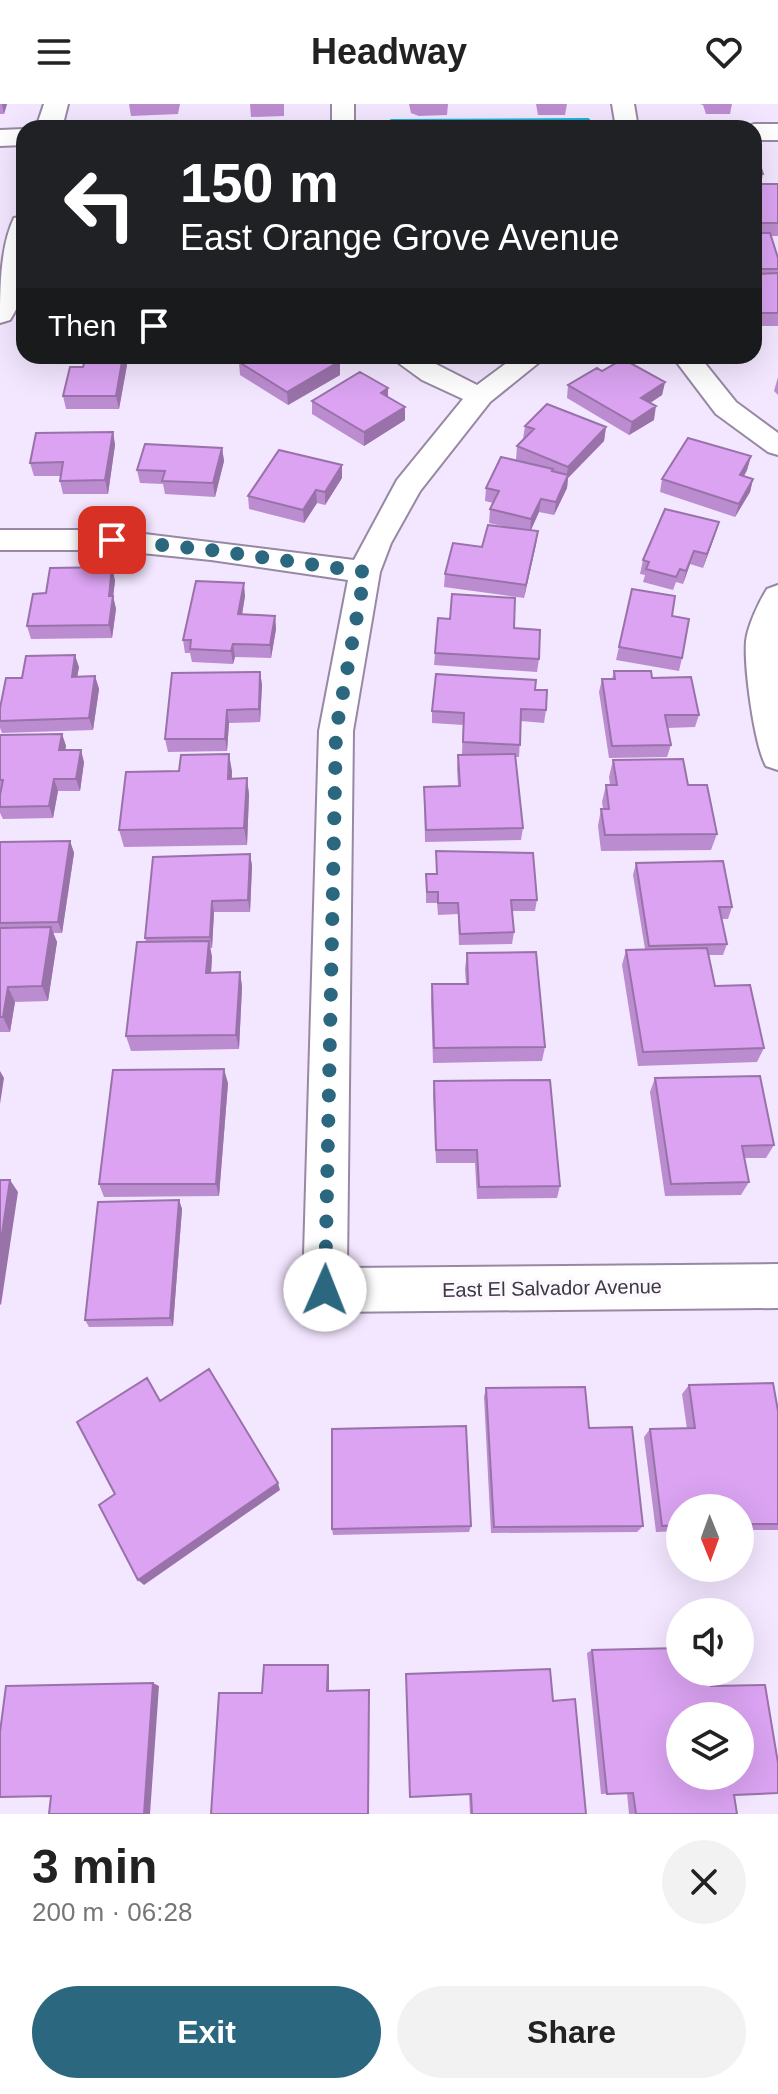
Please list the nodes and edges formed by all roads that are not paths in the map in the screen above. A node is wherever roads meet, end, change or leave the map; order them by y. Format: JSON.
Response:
{"nodes":[{"id":1,"x":16,"y":254,"type":"edge"},
{"id":2,"x":0,"y":314,"type":"edge"},
{"id":3,"x":415,"y":364,"type":"edge"},
{"id":4,"x":521,"y":364,"type":"edge"},
{"id":5,"x":691,"y":364,"type":"edge"},
{"id":6,"x":480,"y":396,"type":"junction"},
{"id":7,"x":778,"y":446,"type":"edge"},
{"id":8,"x":0,"y":540,"type":"edge"},
{"id":9,"x":365,"y":572,"type":"junction"},
{"id":10,"x":778,"y":596,"type":"edge"},
{"id":11,"x":778,"y":757,"type":"edge"},
{"id":12,"x":778,"y":1286,"type":"edge"}],
"edges":[{"from":1,"to":2,"type":"street"},
{"from":3,"to":6,"type":"street"},
{"from":4,"to":6,"type":"street"},
{"from":5,"to":7,"type":"street"},
{"from":6,"to":9,"type":"street"},
{"from":8,"to":9,"type":"street"},
{"from":9,"to":12,"type":"street","name":"East El Salvador Avenue"},
{"from":10,"to":11,"type":"street"}]}
